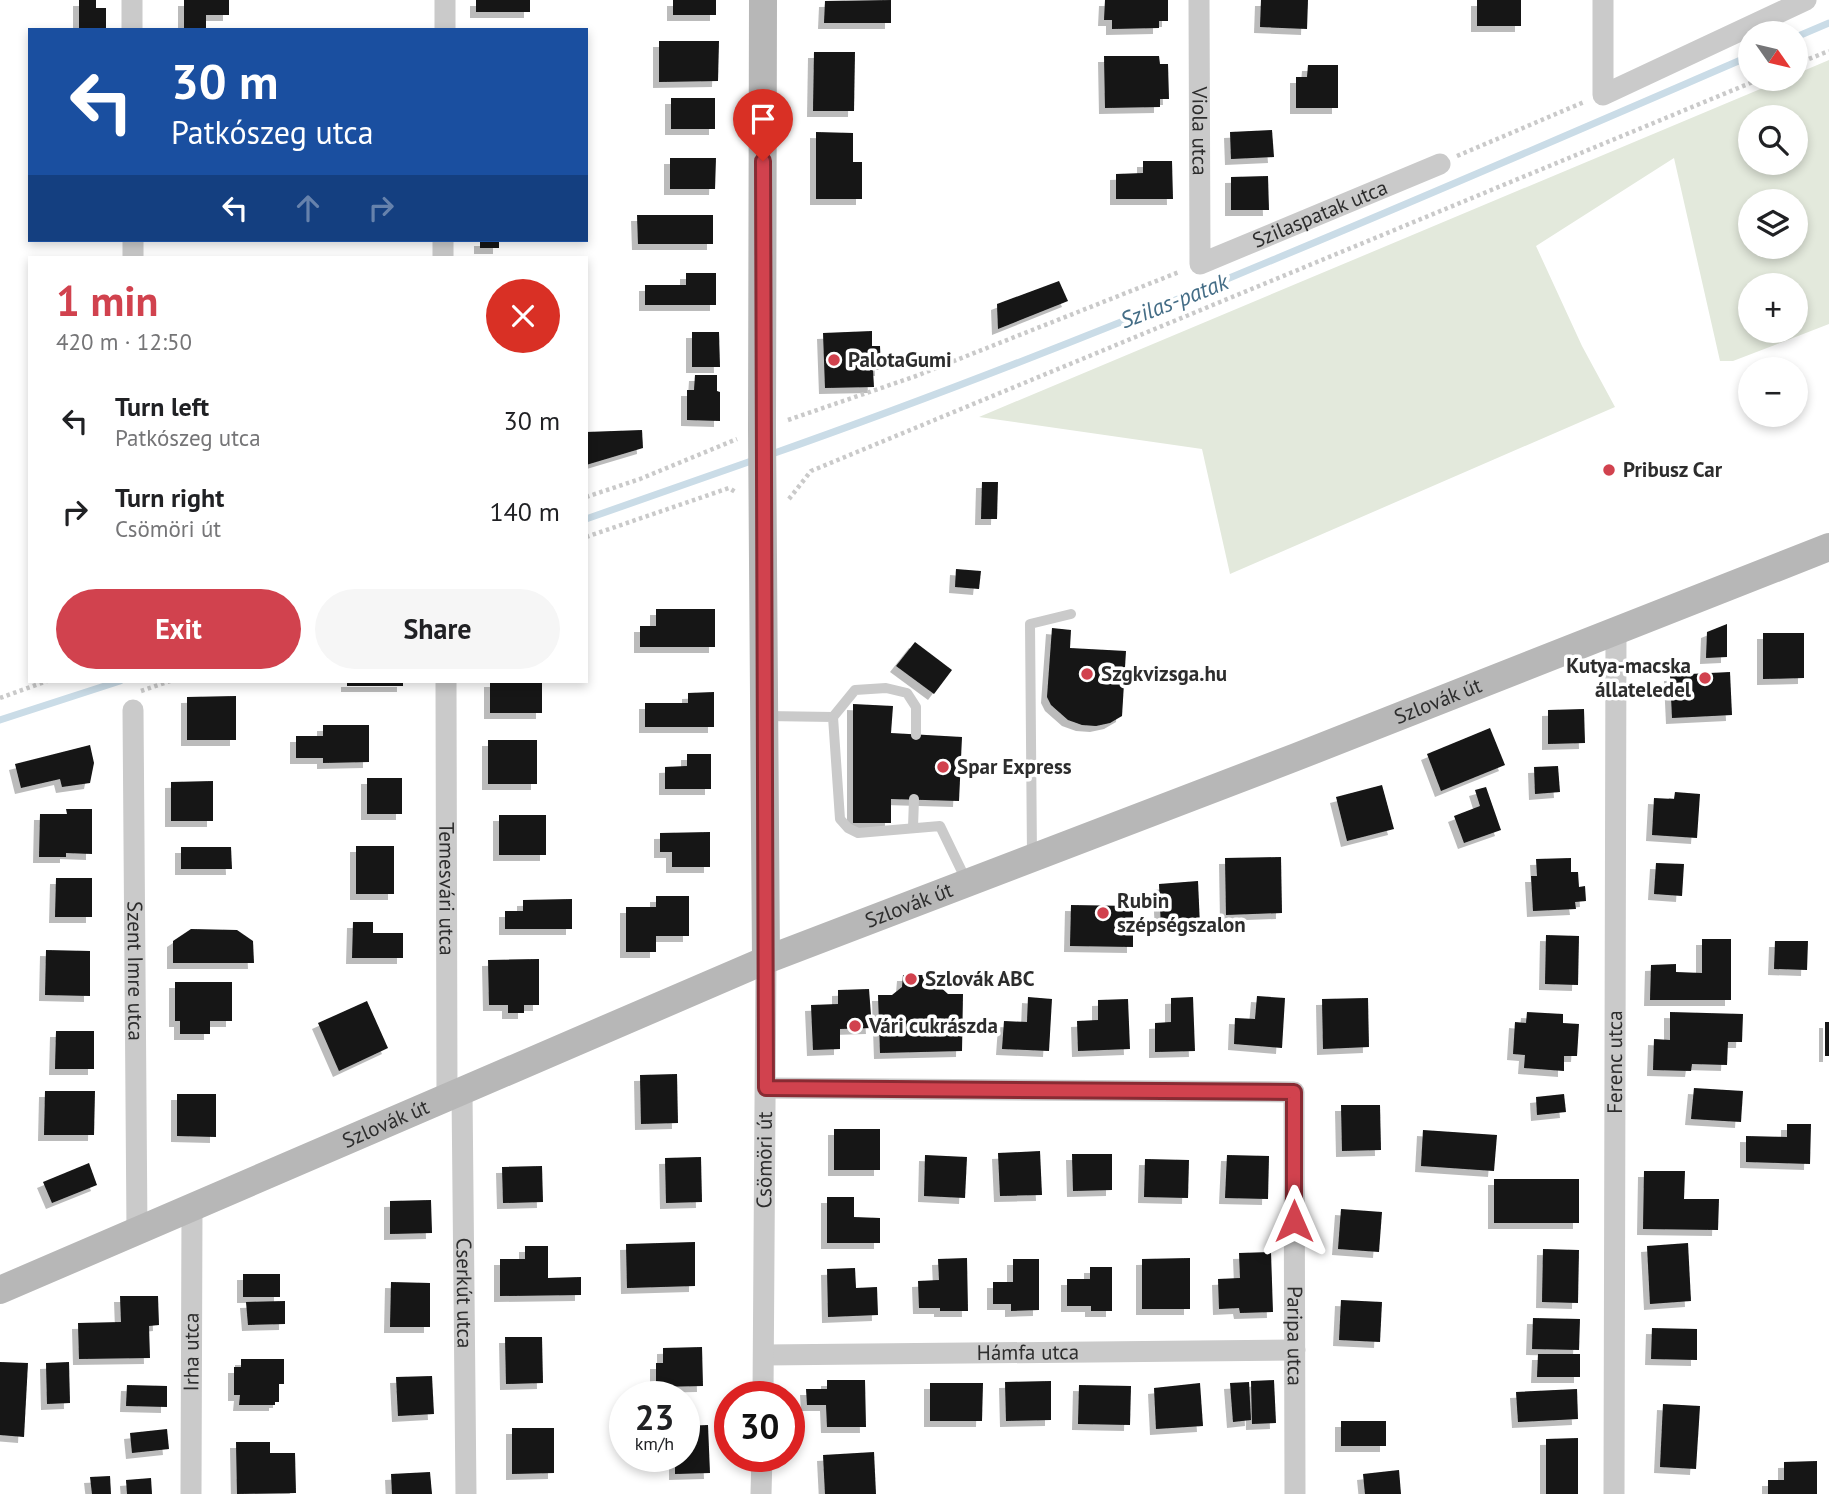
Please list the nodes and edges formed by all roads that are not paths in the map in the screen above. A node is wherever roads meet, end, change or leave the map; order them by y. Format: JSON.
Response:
{"nodes":[{"id":1,"x":132,"y":0,"type":"edge"},
{"id":2,"x":445,"y":0,"type":"edge"},
{"id":3,"x":763,"y":0,"type":"edge"},
{"id":4,"x":1199,"y":0,"type":"edge"},
{"id":5,"x":1603,"y":0,"type":"edge"},
{"id":6,"x":1807,"y":0,"type":"edge"},
{"id":7,"x":132,"y":28,"type":"edge"},
{"id":8,"x":445,"y":28,"type":"edge"},
{"id":9,"x":1440,"y":164,"type":"road end"},
{"id":10,"x":1200,"y":264,"type":"joint"},
{"id":11,"x":1829,"y":547,"type":"edge"},
{"id":12,"x":1071,"y":614,"type":"dead end"},
{"id":13,"x":1616,"y":631,"type":"junction"},
{"id":14,"x":446,"y":683,"type":"edge"},
{"id":15,"x":135,"y":701,"type":"road end"},
{"id":16,"x":766,"y":716,"type":"junction"},
{"id":17,"x":833,"y":717,"type":"junction"},
{"id":18,"x":916,"y":735,"type":"dead end"},
{"id":19,"x":914,"y":799,"type":"dead end"},
{"id":20,"x":914,"y":827,"type":"junction"},
{"id":21,"x":1032,"y":857,"type":"junction"},
{"id":22,"x":967,"y":882,"type":"junction"},
{"id":23,"x":766,"y":960,"type":"junction"},
{"id":24,"x":766,"y":1088,"type":"junction"},
{"id":25,"x":455,"y":1095,"type":"junction"},
{"id":26,"x":192,"y":1209,"type":"junction"},
{"id":27,"x":137,"y":1232,"type":"junction"},
{"id":28,"x":0,"y":1290,"type":"edge"},
{"id":29,"x":1295,"y":1350,"type":"junction"},
{"id":30,"x":764,"y":1355,"type":"junction"},
{"id":31,"x":763,"y":1381,"type":"edge"},
{"id":32,"x":762,"y":1472,"type":"edge"},
{"id":33,"x":191,"y":1494,"type":"edge"},
{"id":34,"x":466,"y":1494,"type":"edge"},
{"id":35,"x":761,"y":1494,"type":"edge"},
{"id":36,"x":1295,"y":1494,"type":"edge"},
{"id":37,"x":1614,"y":1494,"type":"edge"}],
"edges":[{"from":1,"to":7,"type":"street"},
{"from":2,"to":8,"type":"street"},
{"from":3,"to":16,"type":"main road","name":"Csömöri út"},
{"from":4,"to":10,"type":"street","name":"Viola utca"},
{"from":5,"to":6,"type":"street"},
{"from":9,"to":10,"type":"street","name":"Szilaspatak utca"},
{"from":11,"to":13,"type":"main road","name":"Szlovák út"},
{"from":12,"to":21,"type":"lane"},
{"from":13,"to":21,"type":"main road","name":"Szlovák út"},
{"from":13,"to":37,"type":"street","name":"Ferenc utca"},
{"from":14,"to":25,"type":"street","name":"Temesvári utca"},
{"from":15,"to":27,"type":"street","name":"Szent Imre utca"},
{"from":16,"to":17,"type":"lane"},
{"from":16,"to":23,"type":"main road","name":"Csömöri út"},
{"from":17,"to":18,"type":"lane"},
{"from":17,"to":20,"type":"lane"},
{"from":19,"to":20,"type":"lane"},
{"from":20,"to":22,"type":"lane"},
{"from":21,"to":22,"type":"main road","name":"Szlovák út"},
{"from":22,"to":23,"type":"main road","name":"Szlovák út"},
{"from":23,"to":24,"type":"street","name":"Csömöri út"},
{"from":23,"to":25,"type":"main road","name":"Szlovák út"},
{"from":24,"to":29,"type":"street","name":"Paripa utca"},
{"from":24,"to":30,"type":"street","name":"Csömöri út"},
{"from":25,"to":26,"type":"main road","name":"Szlovák út"},
{"from":25,"to":34,"type":"street","name":"Cserkút utca"},
{"from":26,"to":27,"type":"main road","name":"Szlovák út"},
{"from":26,"to":33,"type":"street","name":"Irha utca"},
{"from":27,"to":28,"type":"main road","name":"Szlovák út"},
{"from":29,"to":30,"type":"street","name":"Hámfa utca"},
{"from":29,"to":36,"type":"street","name":"Paripa utca"},
{"from":30,"to":31,"type":"street","name":"Csömöri út"},
{"from":32,"to":35,"type":"street"}]}
